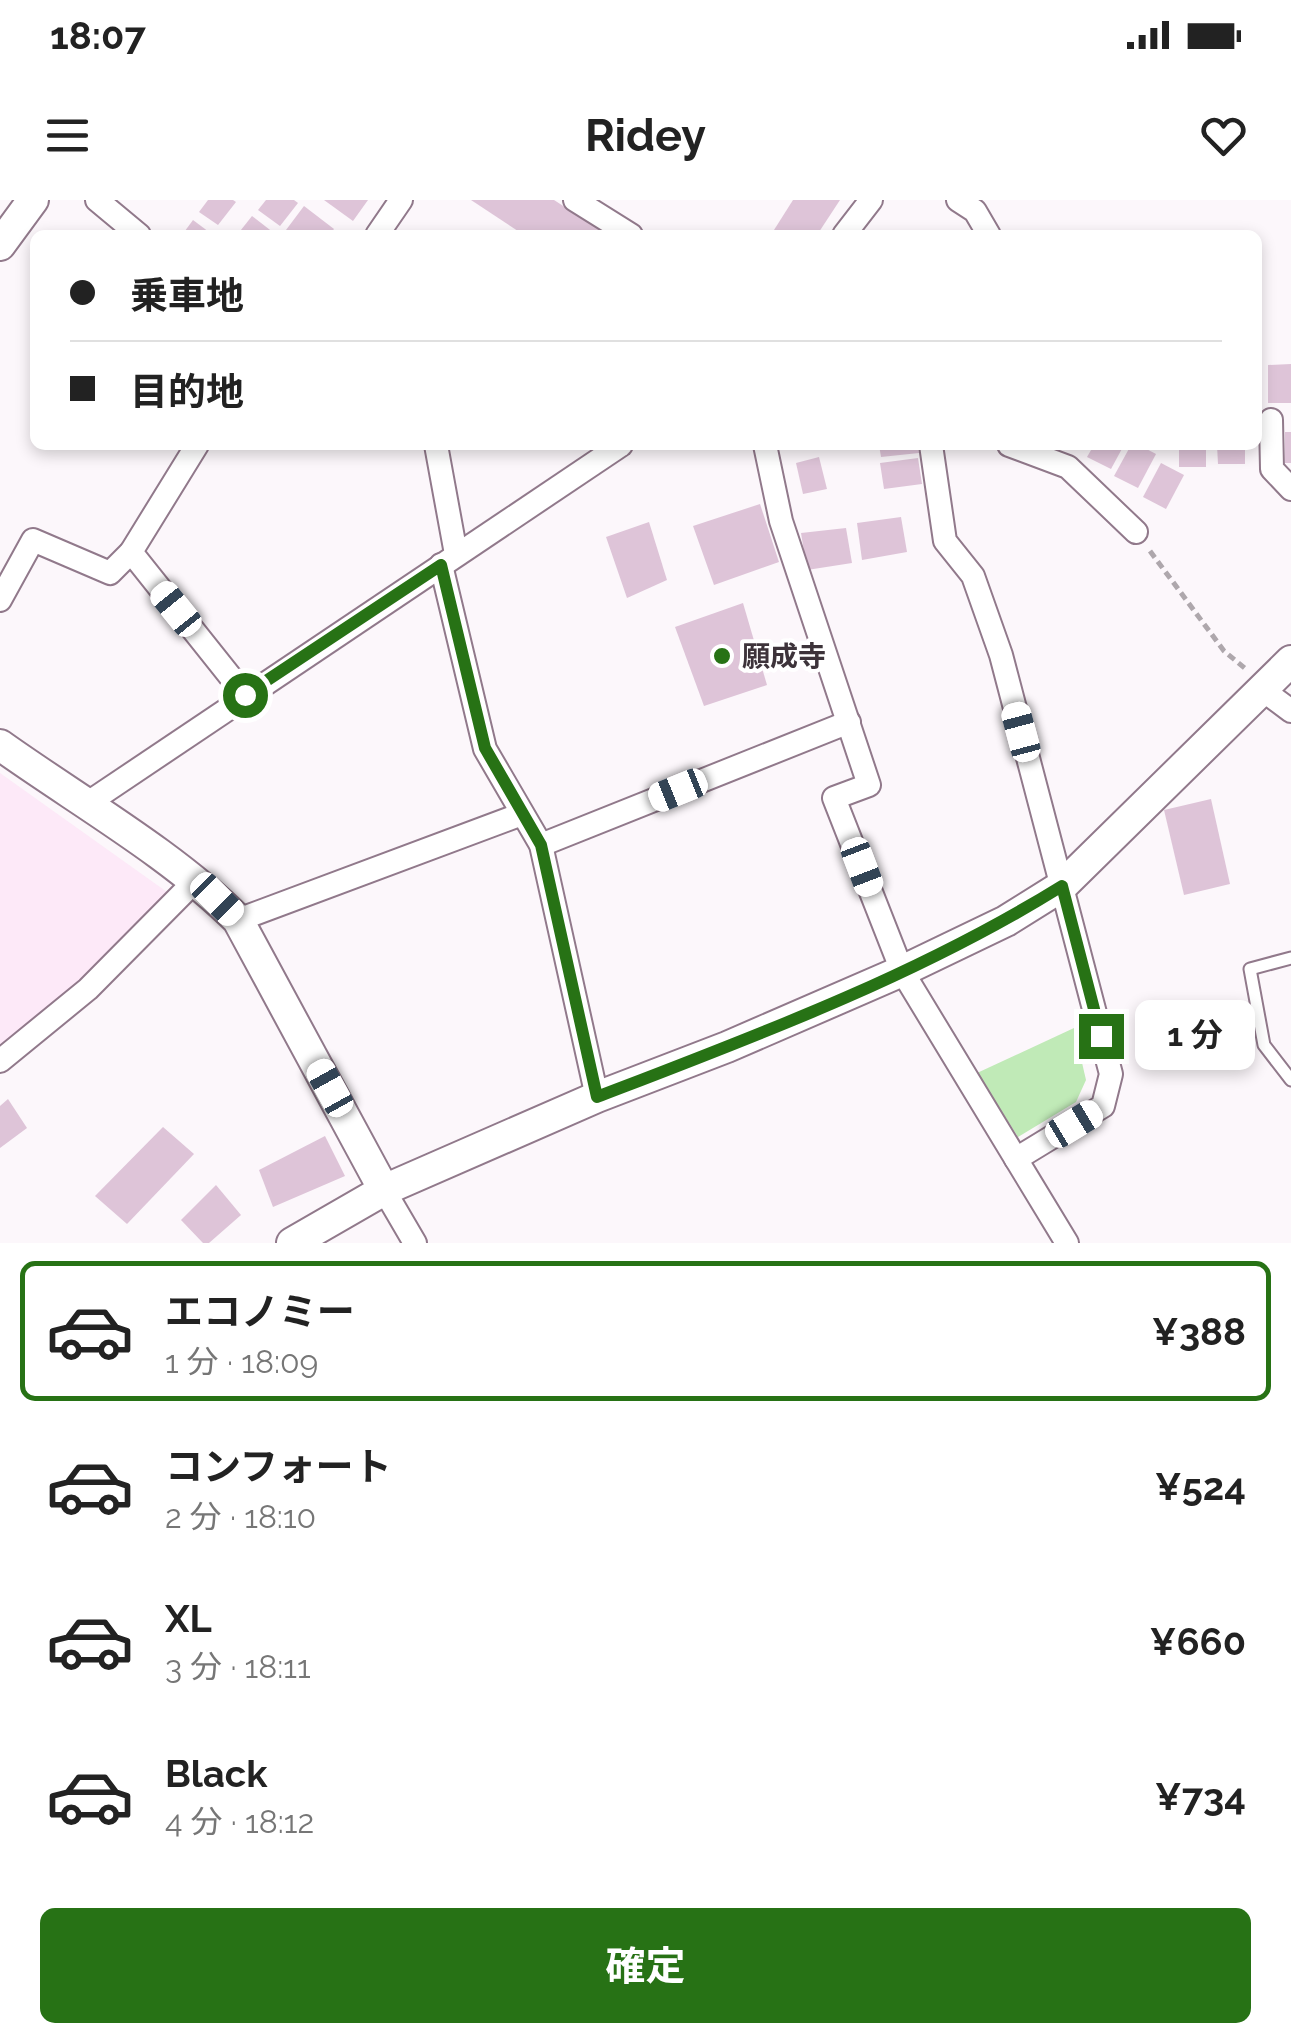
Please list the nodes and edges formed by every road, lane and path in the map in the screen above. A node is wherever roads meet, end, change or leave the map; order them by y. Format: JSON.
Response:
{"nodes":[{"id":1,"x":33,"y":200,"type":"edge"},
{"id":2,"x":97,"y":200,"type":"edge"},
{"id":3,"x":402,"y":200,"type":"edge"},
{"id":4,"x":575,"y":200,"type":"edge"},
{"id":5,"x":870,"y":200,"type":"edge"},
{"id":6,"x":958,"y":200,"type":"edge"},
{"id":7,"x":133,"y":230,"type":"edge"},
{"id":8,"x":381,"y":230,"type":"edge"},
{"id":9,"x":623,"y":230,"type":"edge"},
{"id":10,"x":848,"y":230,"type":"edge"},
{"id":11,"x":987,"y":230,"type":"edge"},
{"id":12,"x":0,"y":245,"type":"edge"},
{"id":13,"x":1273,"y":420,"type":"edge"},
{"id":14,"x":194,"y":450,"type":"edge"},
{"id":15,"x":437,"y":450,"type":"edge"},
{"id":16,"x":613,"y":450,"type":"edge"},
{"id":17,"x":766,"y":450,"type":"edge"},
{"id":18,"x":932,"y":450,"type":"edge"},
{"id":19,"x":1021,"y":450,"type":"edge"},
{"id":20,"x":1291,"y":489,"type":"edge"},
{"id":21,"x":1136,"y":532,"type":"joint"},
{"id":22,"x":131,"y":552,"type":"junction"},
{"id":23,"x":448,"y":559,"type":"junction"},
{"id":24,"x":0,"y":600,"type":"edge"},
{"id":25,"x":1291,"y":661,"type":"edge"},
{"id":26,"x":1260,"y":688,"type":"junction"},
{"id":27,"x":245,"y":695,"type":"junction"},
{"id":28,"x":1291,"y":710,"type":"edge"},
{"id":29,"x":849,"y":722,"type":"junction"},
{"id":30,"x":0,"y":745,"type":"edge"},
{"id":31,"x":85,"y":806,"type":"junction"},
{"id":32,"x":522,"y":814,"type":"junction"},
{"id":33,"x":541,"y":845,"type":"junction"},
{"id":34,"x":194,"y":882,"type":"junction"},
{"id":35,"x":1062,"y":886,"type":"junction"},
{"id":36,"x":238,"y":920,"type":"junction"},
{"id":37,"x":1291,"y":958,"type":"edge"},
{"id":38,"x":902,"y":971,"type":"junction"},
{"id":39,"x":0,"y":1060,"type":"edge"},
{"id":40,"x":1291,"y":1080,"type":"edge"},
{"id":41,"x":597,"y":1097,"type":"junction"},
{"id":42,"x":1016,"y":1159,"type":"junction"},
{"id":43,"x":384,"y":1190,"type":"junction"},
{"id":44,"x":292,"y":1243,"type":"edge"},
{"id":45,"x":415,"y":1243,"type":"edge"},
{"id":46,"x":1067,"y":1243,"type":"edge"}],
"edges":[{"from":1,"to":12,"type":"street"},
{"from":2,"to":7,"type":"street"},
{"from":3,"to":8,"type":"street"},
{"from":4,"to":9,"type":"street"},
{"from":5,"to":10,"type":"street"},
{"from":6,"to":11,"type":"street"},
{"from":13,"to":20,"type":"street"},
{"from":14,"to":22,"type":"street"},
{"from":15,"to":23,"type":"street"},
{"from":16,"to":23,"type":"street"},
{"from":17,"to":29,"type":"street"},
{"from":18,"to":35,"type":"street"},
{"from":19,"to":21,"type":"street"},
{"from":21,"to":26,"type":"path"},
{"from":22,"to":24,"type":"street"},
{"from":22,"to":27,"type":"street"},
{"from":23,"to":27,"type":"street"},
{"from":23,"to":32,"type":"street"},
{"from":25,"to":26,"type":"street"},
{"from":26,"to":28,"type":"street"},
{"from":26,"to":35,"type":"street"},
{"from":27,"to":31,"type":"street"},
{"from":29,"to":33,"type":"street"},
{"from":29,"to":38,"type":"street"},
{"from":30,"to":31,"type":"street"},
{"from":31,"to":34,"type":"street"},
{"from":32,"to":33,"type":"street"},
{"from":32,"to":36,"type":"street"},
{"from":33,"to":41,"type":"street"},
{"from":34,"to":36,"type":"street"},
{"from":34,"to":39,"type":"street"},
{"from":35,"to":38,"type":"street"},
{"from":35,"to":42,"type":"street"},
{"from":36,"to":43,"type":"street"},
{"from":37,"to":40,"type":"lane"},
{"from":38,"to":41,"type":"street"},
{"from":38,"to":42,"type":"street"},
{"from":41,"to":43,"type":"street"},
{"from":42,"to":46,"type":"street"},
{"from":43,"to":44,"type":"street"},
{"from":43,"to":45,"type":"street"}]}
